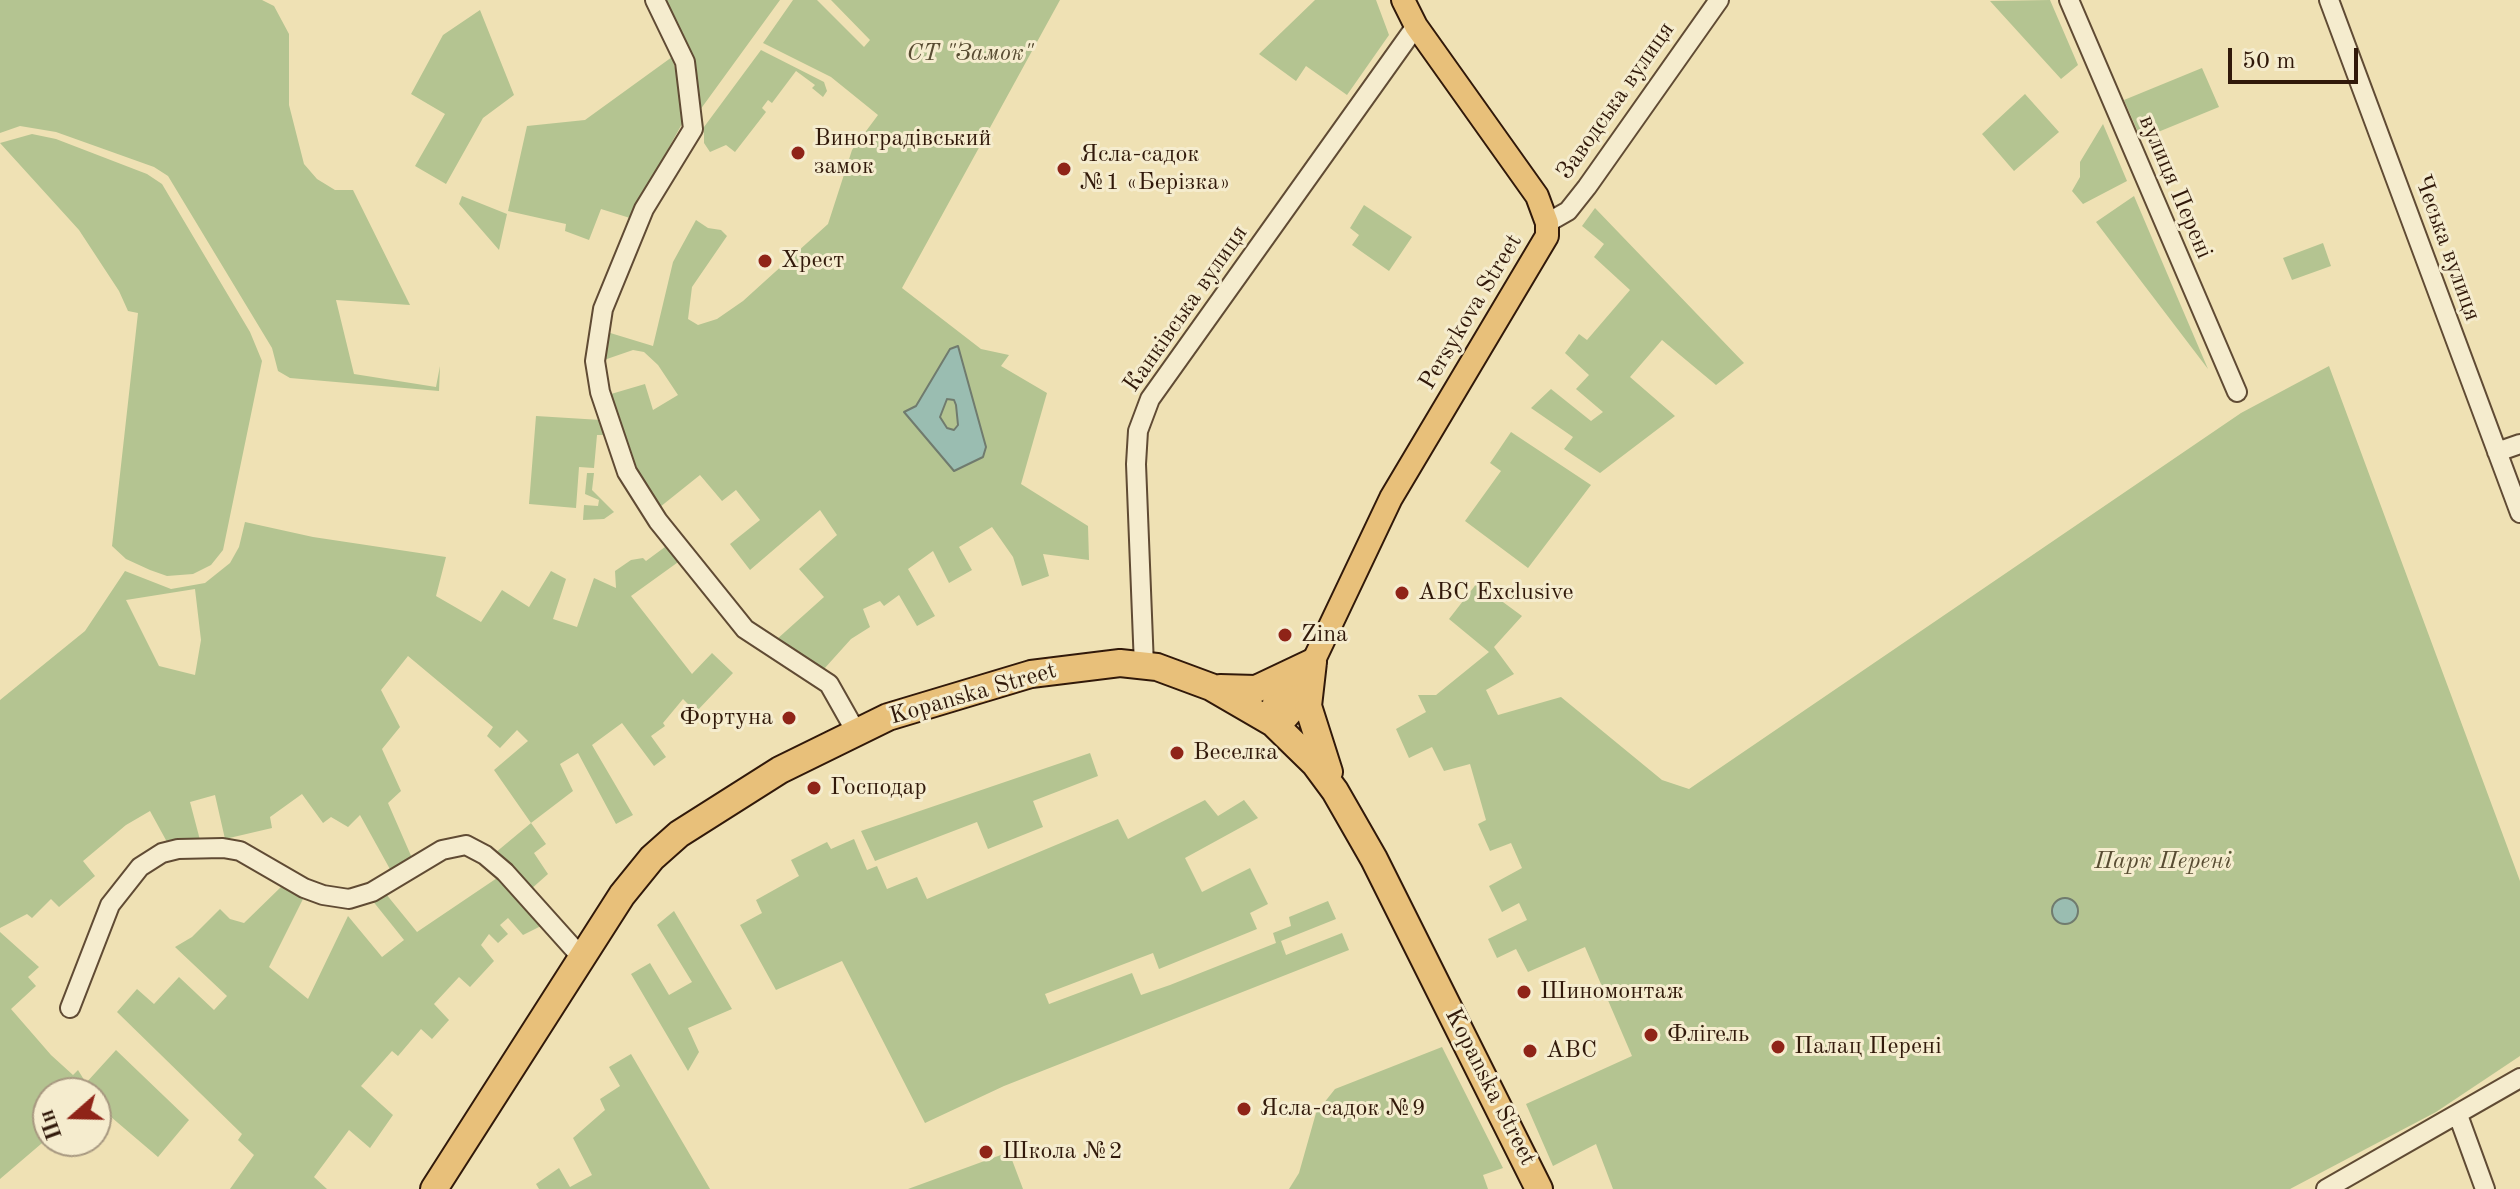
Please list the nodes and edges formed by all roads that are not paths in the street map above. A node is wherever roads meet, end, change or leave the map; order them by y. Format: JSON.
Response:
{"nodes":[{"id":1,"x":655,"y":0,"type":"edge"},
{"id":2,"x":1403,"y":0,"type":"edge"},
{"id":3,"x":1719,"y":0,"type":"edge"},
{"id":4,"x":2069,"y":0,"type":"edge"},
{"id":5,"x":2329,"y":0,"type":"edge"},
{"id":6,"x":1416,"y":26,"type":"junction"},
{"id":7,"x":1547,"y":223,"type":"junction"},
{"id":8,"x":2237,"y":392,"type":"dead end"},
{"id":9,"x":2520,"y":444,"type":"edge"},
{"id":10,"x":2497,"y":452,"type":"junction"},
{"id":11,"x":2520,"y":513,"type":"edge"},
{"id":12,"x":1313,"y":662,"type":"junction"},
{"id":13,"x":1144,"y":666,"type":"junction"},
{"id":14,"x":1211,"y":687,"type":"junction"},
{"id":15,"x":1273,"y":723,"type":"junction"},
{"id":16,"x":855,"y":730,"type":"junction"},
{"id":17,"x":1335,"y":791,"type":"junction"},
{"id":18,"x":583,"y":959,"type":"junction"},
{"id":19,"x":70,"y":1008,"type":"dead end"},
{"id":20,"x":2520,"y":1078,"type":"edge"},
{"id":21,"x":2458,"y":1115,"type":"junction"},
{"id":22,"x":434,"y":1189,"type":"edge"},
{"id":23,"x":1539,"y":1189,"type":"edge"},
{"id":24,"x":2326,"y":1189,"type":"edge"},
{"id":25,"x":2485,"y":1189,"type":"edge"}],
"edges":[{"from":1,"to":16,"type":"street"},
{"from":2,"to":6,"type":"main road","name":"Persykova Street"},
{"from":3,"to":7,"type":"street","name":"Заводська вулиця"},
{"from":4,"to":8,"type":"street","name":"вулиця Перені"},
{"from":5,"to":10,"type":"street","name":"Чеська вулиця"},
{"from":6,"to":7,"type":"main road","name":"Persykova Street"},
{"from":6,"to":13,"type":"street","name":"Канківська вулиця"},
{"from":7,"to":12,"type":"main road","name":"Persykova Street"},
{"from":9,"to":10,"type":"street"},
{"from":10,"to":11,"type":"street","name":"Чеська вулиця"},
{"from":12,"to":14,"type":"highway"},
{"from":12,"to":15,"type":"main road","name":"Persykova Street"},
{"from":12,"to":17,"type":"highway"},
{"from":13,"to":14,"type":"highway","name":"Kopanska Street"},
{"from":13,"to":16,"type":"highway","name":"Kopanska Street"},
{"from":14,"to":15,"type":"highway","name":"Kopanska Street"},
{"from":15,"to":17,"type":"highway","name":"Kopanska Street"},
{"from":16,"to":18,"type":"highway","name":"Kopanska Street"},
{"from":17,"to":23,"type":"highway","name":"Kopanska Street"},
{"from":18,"to":19,"type":"street"},
{"from":18,"to":22,"type":"highway","name":"Kopanska Street"},
{"from":20,"to":21,"type":"street"},
{"from":21,"to":24,"type":"street"},
{"from":21,"to":25,"type":"street"}]}
